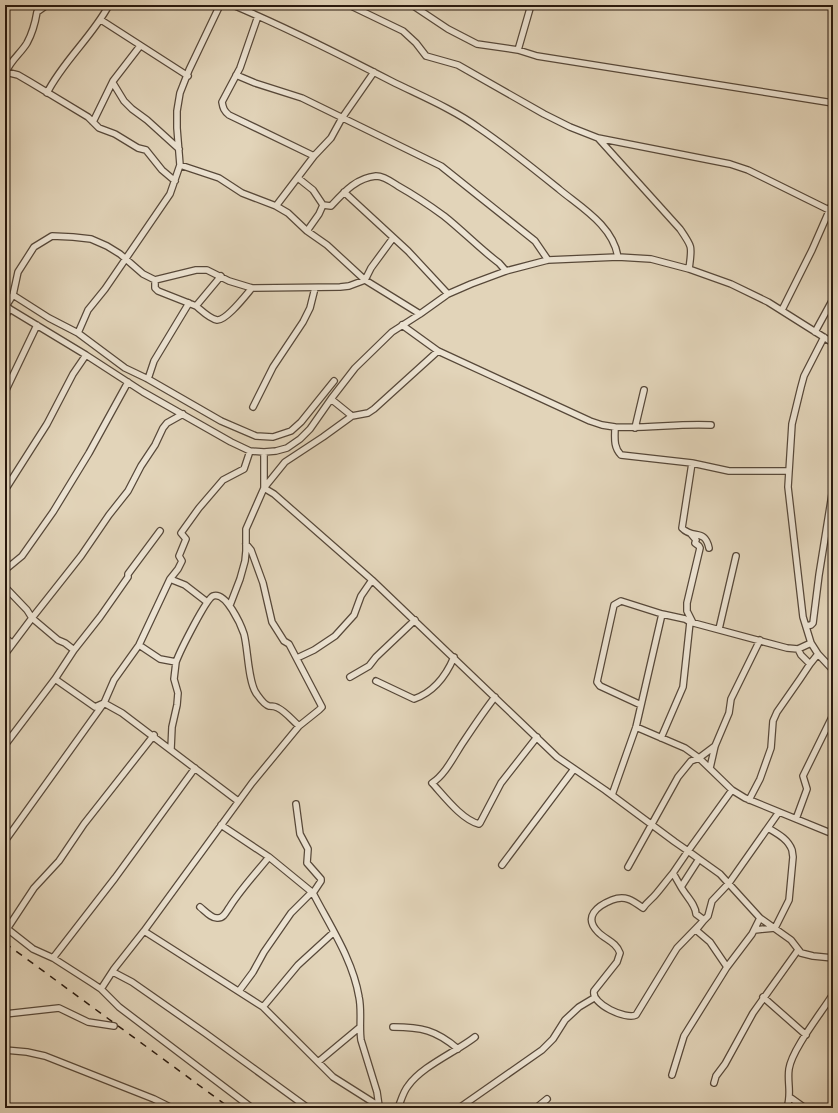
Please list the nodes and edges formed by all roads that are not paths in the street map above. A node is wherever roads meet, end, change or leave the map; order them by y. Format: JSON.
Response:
{"nodes":[{"id":1,"x":47,"y":5,"type":"edge"},
{"id":2,"x":109,"y":5,"type":"edge"},
{"id":3,"x":220,"y":5,"type":"edge"},
{"id":4,"x":233,"y":5,"type":"edge"},
{"id":5,"x":349,"y":5,"type":"edge"},
{"id":6,"x":412,"y":5,"type":"edge"},
{"id":7,"x":531,"y":5,"type":"edge"},
{"id":8,"x":827,"y":5,"type":"edge"},
{"id":9,"x":833,"y":6,"type":"edge"},
{"id":10,"x":258,"y":16,"type":"junction"},
{"id":11,"x":101,"y":20,"type":"junction"},
{"id":12,"x":140,"y":46,"type":"junction"},
{"id":13,"x":518,"y":50,"type":"junction"},
{"id":14,"x":6,"y":71,"type":"edge"},
{"id":15,"x":374,"y":72,"type":"junction"},
{"id":16,"x":236,"y":75,"type":"junction"},
{"id":17,"x":188,"y":76,"type":"junction"},
{"id":18,"x":112,"y":83,"type":"junction"},
{"id":19,"x":47,"y":93,"type":"junction"},
{"id":20,"x":833,"y":103,"type":"edge"},
{"id":21,"x":342,"y":118,"type":"junction"},
{"id":22,"x":93,"y":122,"type":"junction"},
{"id":23,"x":598,"y":138,"type":"junction"},
{"id":24,"x":179,"y":149,"type":"junction"},
{"id":25,"x":314,"y":156,"type":"junction"},
{"id":26,"x":180,"y":165,"type":"junction"},
{"id":27,"x":298,"y":178,"type":"junction"},
{"id":28,"x":175,"y":181,"type":"junction"},
{"id":29,"x":344,"y":192,"type":"junction"},
{"id":30,"x":833,"y":202,"type":"edge"},
{"id":31,"x":323,"y":205,"type":"junction"},
{"id":32,"x":276,"y":206,"type":"junction"},
{"id":33,"x":829,"y":210,"type":"junction"},
{"id":34,"x":307,"y":231,"type":"junction"},
{"id":35,"x":393,"y":238,"type":"junction"},
{"id":36,"x":618,"y":257,"type":"junction"},
{"id":37,"x":126,"y":259,"type":"junction"},
{"id":38,"x":548,"y":260,"type":"junction"},
{"id":39,"x":689,"y":269,"type":"junction"},
{"id":40,"x":506,"y":271,"type":"junction"},
{"id":41,"x":221,"y":276,"type":"junction"},
{"id":42,"x":155,"y":280,"type":"junction"},
{"id":43,"x":365,"y":280,"type":"junction"},
{"id":44,"x":252,"y":288,"type":"junction"},
{"id":45,"x":315,"y":288,"type":"junction"},
{"id":46,"x":448,"y":294,"type":"junction"},
{"id":47,"x":13,"y":295,"type":"junction"},
{"id":48,"x":833,"y":299,"type":"edge"},
{"id":49,"x":189,"y":303,"type":"junction"},
{"id":50,"x":196,"y":306,"type":"junction"},
{"id":51,"x":7,"y":307,"type":"edge"},
{"id":52,"x":782,"y":310,"type":"junction"},
{"id":53,"x":420,"y":314,"type":"junction"},
{"id":54,"x":5,"y":319,"type":"edge"},
{"id":55,"x":37,"y":325,"type":"junction"},
{"id":56,"x":402,"y":325,"type":"junction"},
{"id":57,"x":815,"y":332,"type":"junction"},
{"id":58,"x":78,"y":333,"type":"junction"},
{"id":59,"x":824,"y":337,"type":"junction"},
{"id":60,"x":833,"y":343,"type":"edge"},
{"id":61,"x":438,"y":351,"type":"junction"},
{"id":62,"x":86,"y":355,"type":"junction"},
{"id":63,"x":148,"y":379,"type":"junction"},
{"id":64,"x":334,"y":381,"type":"dead end"},
{"id":65,"x":128,"y":382,"type":"junction"},
{"id":66,"x":644,"y":390,"type":"dead end"},
{"id":67,"x":5,"y":392,"type":"edge"},
{"id":68,"x":331,"y":399,"type":"junction"},
{"id":69,"x":253,"y":407,"type":"dead end"},
{"id":70,"x":183,"y":414,"type":"junction"},
{"id":71,"x":352,"y":416,"type":"junction"},
{"id":72,"x":711,"y":425,"type":"dead end"},
{"id":73,"x":615,"y":427,"type":"junction"},
{"id":74,"x":635,"y":428,"type":"junction"},
{"id":75,"x":250,"y":450,"type":"junction"},
{"id":76,"x":264,"y":452,"type":"junction"},
{"id":77,"x":692,"y":463,"type":"junction"},
{"id":78,"x":789,"y":471,"type":"junction"},
{"id":79,"x":264,"y":488,"type":"junction"},
{"id":80,"x":833,"y":488,"type":"edge"},
{"id":81,"x":5,"y":490,"type":"edge"},
{"id":82,"x":160,"y":531,"type":"dead end"},
{"id":83,"x":691,"y":533,"type":"junction"},
{"id":84,"x":246,"y":544,"type":"junction"},
{"id":85,"x":709,"y":548,"type":"dead end"},
{"id":86,"x":736,"y":556,"type":"dead end"},
{"id":87,"x":5,"y":570,"type":"edge"},
{"id":88,"x":170,"y":578,"type":"junction"},
{"id":89,"x":372,"y":580,"type":"junction"},
{"id":90,"x":5,"y":587,"type":"edge"},
{"id":91,"x":207,"y":602,"type":"junction"},
{"id":92,"x":230,"y":605,"type":"junction"},
{"id":93,"x":662,"y":614,"type":"junction"},
{"id":94,"x":32,"y":618,"type":"junction"},
{"id":95,"x":415,"y":620,"type":"junction"},
{"id":96,"x":691,"y":623,"type":"junction"},
{"id":97,"x":806,"y":626,"type":"junction"},
{"id":98,"x":719,"y":629,"type":"junction"},
{"id":99,"x":5,"y":638,"type":"edge"},
{"id":100,"x":760,"y":640,"type":"junction"},
{"id":101,"x":12,"y":643,"type":"junction"},
{"id":102,"x":811,"y":643,"type":"junction"},
{"id":103,"x":139,"y":644,"type":"junction"},
{"id":104,"x":798,"y":649,"type":"junction"},
{"id":105,"x":74,"y":650,"type":"junction"},
{"id":106,"x":5,"y":654,"type":"edge"},
{"id":107,"x":818,"y":654,"type":"junction"},
{"id":108,"x":297,"y":658,"type":"junction"},
{"id":109,"x":454,"y":658,"type":"junction"},
{"id":110,"x":176,"y":662,"type":"junction"},
{"id":111,"x":810,"y":664,"type":"junction"},
{"id":112,"x":833,"y":670,"type":"edge"},
{"id":113,"x":350,"y":677,"type":"dead end"},
{"id":114,"x":55,"y":679,"type":"junction"},
{"id":115,"x":376,"y":681,"type":"dead end"},
{"id":116,"x":495,"y":697,"type":"junction"},
{"id":117,"x":104,"y":704,"type":"junction"},
{"id":118,"x":641,"y":705,"type":"junction"},
{"id":119,"x":833,"y":715,"type":"edge"},
{"id":120,"x":299,"y":726,"type":"junction"},
{"id":121,"x":636,"y":727,"type":"junction"},
{"id":122,"x":154,"y":735,"type":"junction"},
{"id":123,"x":537,"y":737,"type":"junction"},
{"id":124,"x":661,"y":738,"type":"junction"},
{"id":125,"x":5,"y":745,"type":"edge"},
{"id":126,"x":715,"y":746,"type":"junction"},
{"id":127,"x":171,"y":749,"type":"junction"},
{"id":128,"x":699,"y":758,"type":"junction"},
{"id":129,"x":195,"y":768,"type":"junction"},
{"id":130,"x":710,"y":768,"type":"junction"},
{"id":131,"x":574,"y":769,"type":"junction"},
{"id":132,"x":732,"y":790,"type":"junction"},
{"id":133,"x":612,"y":795,"type":"junction"},
{"id":134,"x":749,"y":800,"type":"junction"},
{"id":135,"x":238,"y":801,"type":"junction"},
{"id":136,"x":296,"y":804,"type":"dead end"},
{"id":137,"x":779,"y":812,"type":"junction"},
{"id":138,"x":796,"y":819,"type":"junction"},
{"id":139,"x":221,"y":825,"type":"junction"},
{"id":140,"x":652,"y":825,"type":"junction"},
{"id":141,"x":768,"y":828,"type":"junction"},
{"id":142,"x":833,"y":834,"type":"edge"},
{"id":143,"x":5,"y":841,"type":"edge"},
{"id":144,"x":688,"y":851,"type":"junction"},
{"id":145,"x":269,"y":857,"type":"junction"},
{"id":146,"x":699,"y":859,"type":"junction"},
{"id":147,"x":502,"y":865,"type":"dead end"},
{"id":148,"x":628,"y":867,"type":"dead end"},
{"id":149,"x":673,"y":874,"type":"junction"},
{"id":150,"x":729,"y":883,"type":"junction"},
{"id":151,"x":681,"y":887,"type":"junction"},
{"id":152,"x":312,"y":892,"type":"junction"},
{"id":153,"x":200,"y":907,"type":"dead end"},
{"id":154,"x":760,"y":918,"type":"junction"},
{"id":155,"x":704,"y":920,"type":"junction"},
{"id":156,"x":6,"y":928,"type":"edge"},
{"id":157,"x":775,"y":928,"type":"junction"},
{"id":158,"x":755,"y":930,"type":"junction"},
{"id":159,"x":144,"y":931,"type":"junction"},
{"id":160,"x":334,"y":932,"type":"junction"},
{"id":161,"x":798,"y":950,"type":"junction"},
{"id":162,"x":53,"y":958,"type":"junction"},
{"id":163,"x":833,"y":958,"type":"edge"},
{"id":164,"x":727,"y":967,"type":"junction"},
{"id":165,"x":113,"y":972,"type":"junction"},
{"id":166,"x":101,"y":989,"type":"junction"},
{"id":167,"x":239,"y":991,"type":"junction"},
{"id":168,"x":833,"y":994,"type":"edge"},
{"id":169,"x":763,"y":997,"type":"junction"},
{"id":170,"x":594,"y":998,"type":"junction"},
{"id":171,"x":263,"y":1007,"type":"junction"},
{"id":172,"x":5,"y":1014,"type":"edge"},
{"id":173,"x":114,"y":1026,"type":"dead end"},
{"id":174,"x":360,"y":1027,"type":"junction"},
{"id":175,"x":393,"y":1027,"type":"dead end"},
{"id":176,"x":806,"y":1035,"type":"junction"},
{"id":177,"x":475,"y":1037,"type":"dead end"},
{"id":178,"x":458,"y":1049,"type":"junction"},
{"id":179,"x":5,"y":1050,"type":"edge"},
{"id":180,"x":318,"y":1062,"type":"junction"},
{"id":181,"x":672,"y":1075,"type":"dead end"},
{"id":182,"x":714,"y":1083,"type":"dead end"},
{"id":183,"x":791,"y":1098,"type":"junction"},
{"id":184,"x":547,"y":1099,"type":"dead end"},
{"id":185,"x":380,"y":1107,"type":"edge"},
{"id":186,"x":172,"y":1108,"type":"edge"},
{"id":187,"x":252,"y":1108,"type":"edge"},
{"id":188,"x":308,"y":1108,"type":"edge"},
{"id":189,"x":398,"y":1108,"type":"edge"},
{"id":190,"x":459,"y":1108,"type":"edge"},
{"id":191,"x":536,"y":1108,"type":"edge"},
{"id":192,"x":608,"y":1108,"type":"edge"},
{"id":193,"x":618,"y":1108,"type":"edge"},
{"id":194,"x":787,"y":1108,"type":"edge"},
{"id":195,"x":805,"y":1108,"type":"edge"}],
"edges":[{"from":1,"to":14,"type":"street"},
{"from":2,"to":11,"type":"street"},
{"from":3,"to":17,"type":"street"},
{"from":4,"to":10,"type":"street"},
{"from":5,"to":23,"type":"street"},
{"from":6,"to":13,"type":"street"},
{"from":7,"to":13,"type":"street"},
{"from":8,"to":9,"type":"street"},
{"from":10,"to":15,"type":"street"},
{"from":10,"to":16,"type":"street"},
{"from":11,"to":12,"type":"street"},
{"from":11,"to":19,"type":"street"},
{"from":12,"to":17,"type":"street"},
{"from":12,"to":18,"type":"street"},
{"from":13,"to":20,"type":"street"},
{"from":14,"to":19,"type":"street"},
{"from":15,"to":21,"type":"street"},
{"from":15,"to":36,"type":"street"},
{"from":16,"to":21,"type":"street"},
{"from":16,"to":25,"type":"street"},
{"from":17,"to":24,"type":"street"},
{"from":18,"to":22,"type":"street"},
{"from":18,"to":24,"type":"street"},
{"from":19,"to":22,"type":"street"},
{"from":21,"to":25,"type":"street"},
{"from":21,"to":38,"type":"street"},
{"from":22,"to":28,"type":"street"},
{"from":23,"to":33,"type":"street"},
{"from":23,"to":39,"type":"street"},
{"from":24,"to":26,"type":"street"},
{"from":25,"to":27,"type":"street"},
{"from":26,"to":28,"type":"street"},
{"from":26,"to":32,"type":"street"},
{"from":27,"to":31,"type":"street"},
{"from":27,"to":32,"type":"street"},
{"from":28,"to":37,"type":"street"},
{"from":29,"to":31,"type":"street"},
{"from":29,"to":35,"type":"street"},
{"from":29,"to":40,"type":"street"},
{"from":30,"to":33,"type":"street"},
{"from":31,"to":34,"type":"street"},
{"from":32,"to":34,"type":"street"},
{"from":33,"to":52,"type":"street"},
{"from":34,"to":43,"type":"street"},
{"from":35,"to":43,"type":"street"},
{"from":35,"to":46,"type":"street"},
{"from":36,"to":38,"type":"street"},
{"from":36,"to":39,"type":"street"},
{"from":37,"to":42,"type":"street"},
{"from":37,"to":47,"type":"street"},
{"from":37,"to":58,"type":"street"},
{"from":38,"to":40,"type":"street"},
{"from":39,"to":52,"type":"street"},
{"from":40,"to":46,"type":"street"},
{"from":41,"to":42,"type":"street"},
{"from":41,"to":44,"type":"street"},
{"from":41,"to":50,"type":"street"},
{"from":42,"to":49,"type":"street"},
{"from":43,"to":45,"type":"street"},
{"from":43,"to":53,"type":"street"},
{"from":44,"to":45,"type":"street"},
{"from":44,"to":50,"type":"street"},
{"from":45,"to":69,"type":"street"},
{"from":46,"to":53,"type":"street"},
{"from":47,"to":51,"type":"street"},
{"from":47,"to":58,"type":"street"},
{"from":48,"to":57,"type":"street"},
{"from":49,"to":50,"type":"street"},
{"from":49,"to":63,"type":"street"},
{"from":51,"to":54,"type":"street"},
{"from":51,"to":55,"type":"street"},
{"from":52,"to":57,"type":"street"},
{"from":53,"to":56,"type":"street"},
{"from":55,"to":62,"type":"street"},
{"from":55,"to":67,"type":"street"},
{"from":56,"to":61,"type":"street"},
{"from":56,"to":68,"type":"street"},
{"from":57,"to":59,"type":"street"},
{"from":58,"to":63,"type":"street"},
{"from":59,"to":60,"type":"street"},
{"from":59,"to":78,"type":"street"},
{"from":61,"to":71,"type":"street"},
{"from":61,"to":73,"type":"street"},
{"from":62,"to":65,"type":"street"},
{"from":62,"to":81,"type":"street"},
{"from":63,"to":64,"type":"street"},
{"from":65,"to":70,"type":"street"},
{"from":65,"to":87,"type":"street"},
{"from":66,"to":74,"type":"street"},
{"from":68,"to":71,"type":"street"},
{"from":68,"to":76,"type":"street"},
{"from":70,"to":75,"type":"street"},
{"from":70,"to":94,"type":"street"},
{"from":71,"to":79,"type":"street"},
{"from":72,"to":74,"type":"street"},
{"from":73,"to":74,"type":"street"},
{"from":73,"to":77,"type":"street"},
{"from":75,"to":76,"type":"street"},
{"from":75,"to":88,"type":"street"},
{"from":76,"to":79,"type":"street"},
{"from":77,"to":78,"type":"street"},
{"from":77,"to":83,"type":"street"},
{"from":78,"to":97,"type":"street"},
{"from":79,"to":84,"type":"street"},
{"from":79,"to":89,"type":"street"},
{"from":80,"to":97,"type":"street"},
{"from":82,"to":105,"type":"street"},
{"from":83,"to":85,"type":"street"},
{"from":83,"to":96,"type":"street"},
{"from":84,"to":92,"type":"street"},
{"from":84,"to":108,"type":"street"},
{"from":86,"to":98,"type":"street"},
{"from":88,"to":91,"type":"street"},
{"from":88,"to":103,"type":"street"},
{"from":89,"to":95,"type":"street"},
{"from":89,"to":108,"type":"street"},
{"from":90,"to":94,"type":"street"},
{"from":91,"to":92,"type":"street"},
{"from":91,"to":110,"type":"street"},
{"from":92,"to":120,"type":"street"},
{"from":93,"to":96,"type":"street"},
{"from":93,"to":118,"type":"street"},
{"from":93,"to":118,"type":"street"},
{"from":94,"to":101,"type":"street"},
{"from":94,"to":105,"type":"street"},
{"from":95,"to":109,"type":"street"},
{"from":95,"to":113,"type":"street"},
{"from":96,"to":98,"type":"street"},
{"from":96,"to":124,"type":"street"},
{"from":97,"to":102,"type":"street"},
{"from":98,"to":100,"type":"street"},
{"from":99,"to":101,"type":"street"},
{"from":100,"to":104,"type":"street"},
{"from":100,"to":126,"type":"street"},
{"from":101,"to":106,"type":"street"},
{"from":102,"to":104,"type":"street"},
{"from":102,"to":107,"type":"street"},
{"from":103,"to":110,"type":"street"},
{"from":103,"to":117,"type":"street"},
{"from":104,"to":111,"type":"street"},
{"from":105,"to":114,"type":"street"},
{"from":107,"to":111,"type":"street"},
{"from":107,"to":112,"type":"street"},
{"from":108,"to":120,"type":"street"},
{"from":109,"to":115,"type":"street"},
{"from":109,"to":116,"type":"street"},
{"from":110,"to":127,"type":"street"},
{"from":111,"to":134,"type":"street"},
{"from":114,"to":117,"type":"street"},
{"from":114,"to":125,"type":"street"},
{"from":116,"to":123,"type":"street"},
{"from":116,"to":123,"type":"street"},
{"from":117,"to":122,"type":"street"},
{"from":117,"to":143,"type":"street"},
{"from":118,"to":121,"type":"street"},
{"from":119,"to":138,"type":"street"},
{"from":120,"to":135,"type":"street"},
{"from":121,"to":124,"type":"street"},
{"from":121,"to":133,"type":"street"},
{"from":122,"to":127,"type":"street"},
{"from":122,"to":156,"type":"street"},
{"from":123,"to":131,"type":"street"},
{"from":124,"to":128,"type":"street"},
{"from":126,"to":128,"type":"street"},
{"from":126,"to":130,"type":"street"},
{"from":127,"to":129,"type":"street"},
{"from":128,"to":130,"type":"street"},
{"from":128,"to":140,"type":"street"},
{"from":129,"to":135,"type":"street"},
{"from":129,"to":162,"type":"street"},
{"from":130,"to":132,"type":"street"},
{"from":131,"to":133,"type":"street"},
{"from":131,"to":147,"type":"street"},
{"from":132,"to":134,"type":"street"},
{"from":132,"to":144,"type":"street"},
{"from":133,"to":140,"type":"street"},
{"from":134,"to":137,"type":"street"},
{"from":135,"to":139,"type":"street"},
{"from":136,"to":152,"type":"street"},
{"from":137,"to":138,"type":"street"},
{"from":137,"to":141,"type":"street"},
{"from":138,"to":142,"type":"street"},
{"from":139,"to":145,"type":"street"},
{"from":139,"to":159,"type":"street"},
{"from":140,"to":144,"type":"street"},
{"from":140,"to":148,"type":"street"},
{"from":141,"to":150,"type":"street"},
{"from":141,"to":157,"type":"street"},
{"from":144,"to":146,"type":"street"},
{"from":144,"to":149,"type":"street"},
{"from":145,"to":152,"type":"street"},
{"from":145,"to":153,"type":"street"},
{"from":146,"to":150,"type":"street"},
{"from":146,"to":151,"type":"street"},
{"from":149,"to":151,"type":"street"},
{"from":149,"to":170,"type":"street"},
{"from":150,"to":154,"type":"street"},
{"from":150,"to":155,"type":"street"},
{"from":151,"to":155,"type":"street"},
{"from":152,"to":160,"type":"street"},
{"from":152,"to":167,"type":"street"},
{"from":154,"to":157,"type":"street"},
{"from":154,"to":158,"type":"street"},
{"from":155,"to":164,"type":"street"},
{"from":155,"to":170,"type":"street"},
{"from":156,"to":162,"type":"street"},
{"from":157,"to":158,"type":"street"},
{"from":157,"to":161,"type":"street"},
{"from":158,"to":164,"type":"street"},
{"from":159,"to":165,"type":"street"},
{"from":159,"to":167,"type":"street"},
{"from":160,"to":171,"type":"street"},
{"from":160,"to":174,"type":"street"},
{"from":161,"to":163,"type":"street"},
{"from":161,"to":169,"type":"street"},
{"from":162,"to":166,"type":"street"},
{"from":164,"to":181,"type":"street"},
{"from":165,"to":166,"type":"street"},
{"from":165,"to":188,"type":"street"},
{"from":166,"to":187,"type":"street"},
{"from":167,"to":171,"type":"street"},
{"from":168,"to":176,"type":"street"},
{"from":169,"to":176,"type":"street"},
{"from":169,"to":182,"type":"street"},
{"from":170,"to":190,"type":"street"},
{"from":171,"to":180,"type":"street"},
{"from":172,"to":173,"type":"street"},
{"from":174,"to":180,"type":"street"},
{"from":174,"to":185,"type":"street"},
{"from":175,"to":178,"type":"street"},
{"from":176,"to":183,"type":"street"},
{"from":177,"to":178,"type":"street"},
{"from":178,"to":189,"type":"street"},
{"from":179,"to":186,"type":"street"},
{"from":180,"to":185,"type":"street"},
{"from":183,"to":194,"type":"street"},
{"from":183,"to":195,"type":"street"},
{"from":184,"to":191,"type":"street"},
{"from":192,"to":193,"type":"street"}]}
